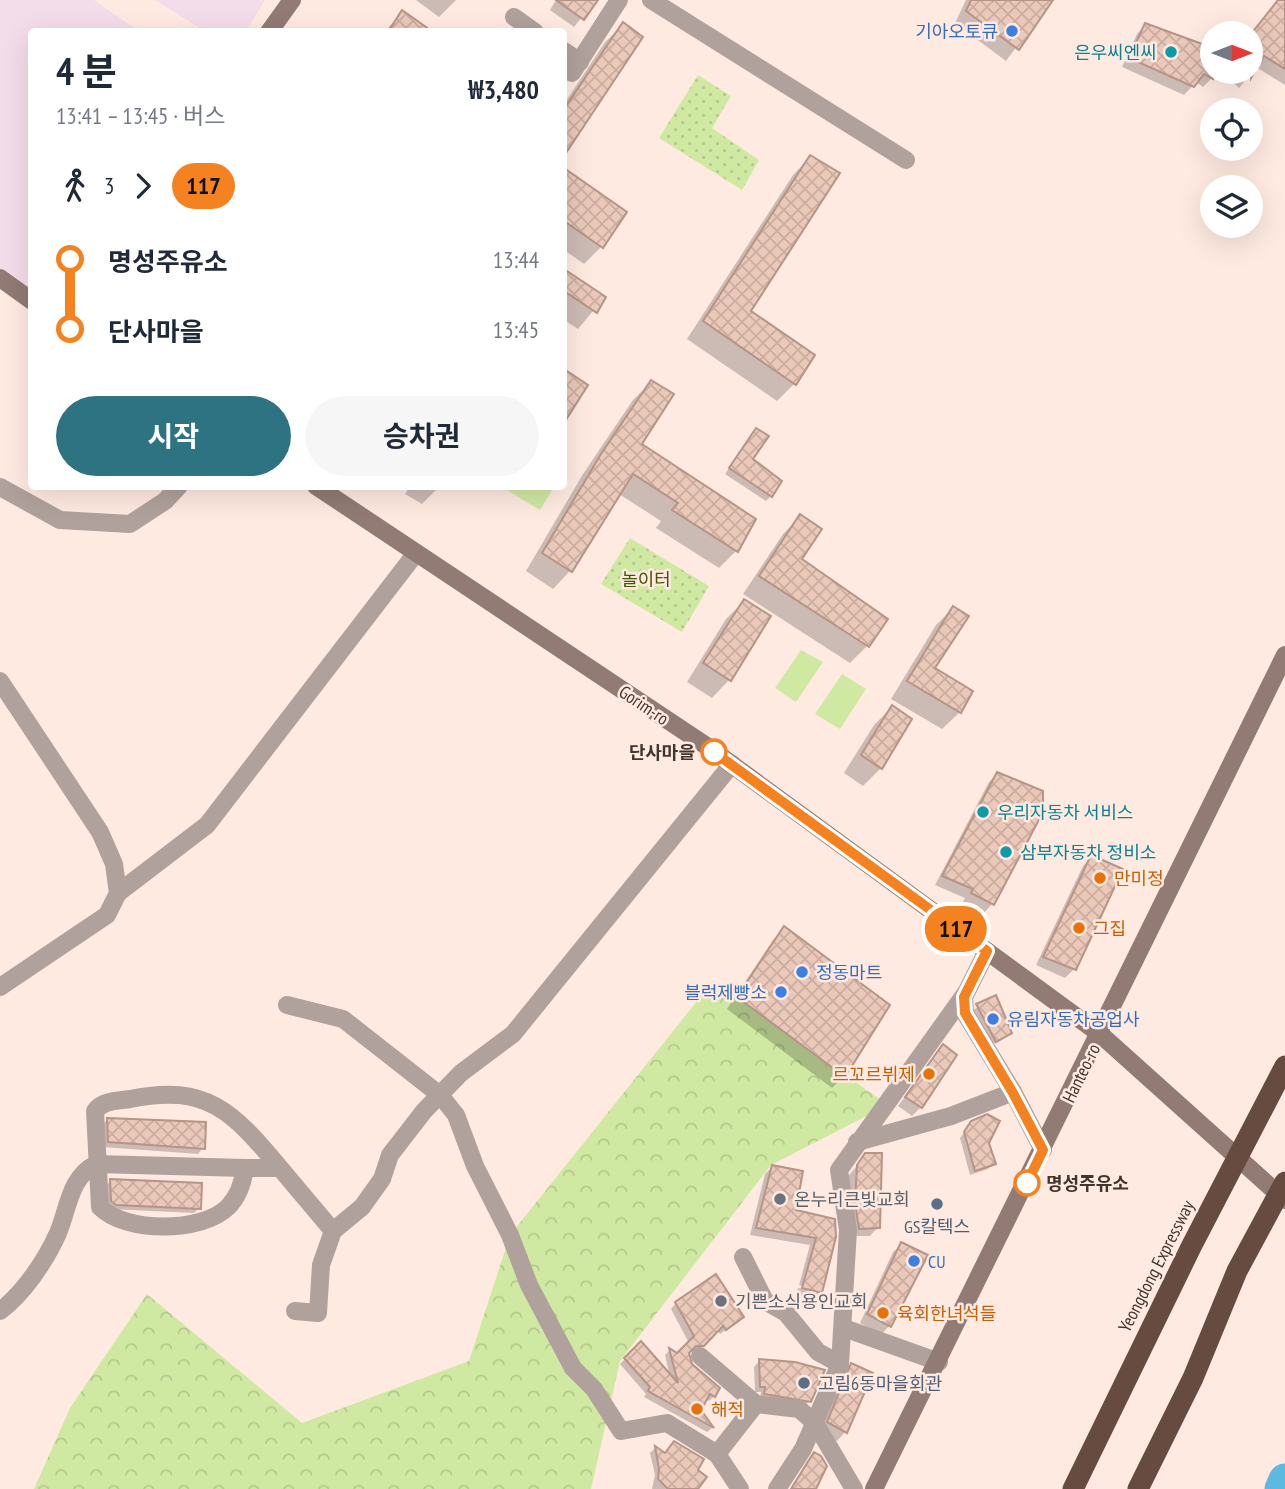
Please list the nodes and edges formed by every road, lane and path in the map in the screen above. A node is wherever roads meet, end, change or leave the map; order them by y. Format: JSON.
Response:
{"nodes":[{"id":1,"x":292,"y":0,"type":"edge"},
{"id":2,"x":619,"y":0,"type":"edge"},
{"id":3,"x":651,"y":0,"type":"edge"},
{"id":4,"x":514,"y":17,"type":"dead end"},
{"id":5,"x":272,"y":28,"type":"edge"},
{"id":6,"x":529,"y":28,"type":"edge"},
{"id":7,"x":567,"y":55,"type":"edge"},
{"id":8,"x":906,"y":160,"type":"dead end"},
{"id":9,"x":0,"y":278,"type":"edge"},
{"id":10,"x":28,"y":298,"type":"edge"},
{"id":11,"x":0,"y":487,"type":"edge"},
{"id":12,"x":175,"y":490,"type":"edge"},
{"id":13,"x":322,"y":490,"type":"edge"},
{"id":14,"x":416,"y":553,"type":"junction"},
{"id":15,"x":1285,"y":655,"type":"edge"},
{"id":16,"x":0,"y":681,"type":"edge"},
{"id":17,"x":732,"y":764,"type":"junction"},
{"id":18,"x":118,"y":893,"type":"junction"},
{"id":19,"x":987,"y":951,"type":"junction"},
{"id":20,"x":0,"y":987,"type":"edge"},
{"id":21,"x":965,"y":994,"type":"junction"},
{"id":22,"x":287,"y":1004,"type":"dead end"},
{"id":23,"x":1100,"y":1034,"type":"junction"},
{"id":24,"x":1285,"y":1066,"type":"edge"},
{"id":25,"x":1013,"y":1093,"type":"junction"},
{"id":26,"x":440,"y":1095,"type":"junction"},
{"id":27,"x":857,"y":1142,"type":"junction"},
{"id":28,"x":1043,"y":1150,"type":"junction"},
{"id":29,"x":96,"y":1164,"type":"junction"},
{"id":30,"x":245,"y":1168,"type":"junction"},
{"id":31,"x":280,"y":1168,"type":"junction"},
{"id":32,"x":1285,"y":1182,"type":"edge"},
{"id":33,"x":1285,"y":1200,"type":"edge"},
{"id":34,"x":333,"y":1231,"type":"junction"},
{"id":35,"x":743,"y":1257,"type":"dead end"},
{"id":36,"x":0,"y":1311,"type":"edge"},
{"id":37,"x":295,"y":1311,"type":"dead end"},
{"id":38,"x":844,"y":1328,"type":"junction"},
{"id":39,"x":700,"y":1356,"type":"dead end"},
{"id":40,"x":939,"y":1362,"type":"junction"},
{"id":41,"x":839,"y":1364,"type":"junction"},
{"id":42,"x":756,"y":1404,"type":"junction"},
{"id":43,"x":815,"y":1423,"type":"junction"},
{"id":44,"x":717,"y":1454,"type":"junction"},
{"id":45,"x":740,"y":1489,"type":"edge"},
{"id":46,"x":777,"y":1489,"type":"edge"},
{"id":47,"x":854,"y":1489,"type":"edge"},
{"id":48,"x":874,"y":1489,"type":"edge"},
{"id":49,"x":1073,"y":1489,"type":"edge"},
{"id":50,"x":1138,"y":1489,"type":"edge"}],
"edges":[{"from":1,"to":5,"type":"street"},
{"from":2,"to":7,"type":"street"},
{"from":3,"to":8,"type":"street"},
{"from":4,"to":6,"type":"street"},
{"from":9,"to":10,"type":"street"},
{"from":11,"to":12,"type":"street"},
{"from":13,"to":14,"type":"street","name":"Gorim-ro"},
{"from":14,"to":17,"type":"street","name":"Gorim-ro"},
{"from":14,"to":18,"type":"street"},
{"from":15,"to":23,"type":"street","name":"Hanteo-ro"},
{"from":16,"to":18,"type":"street"},
{"from":17,"to":19,"type":"street","name":"Gorim-ro"},
{"from":17,"to":26,"type":"street"},
{"from":18,"to":20,"type":"street"},
{"from":19,"to":21,"type":"street"},
{"from":19,"to":23,"type":"street","name":"Gorim-ro"},
{"from":21,"to":25,"type":"street"},
{"from":21,"to":27,"type":"street"},
{"from":22,"to":26,"type":"street"},
{"from":23,"to":28,"type":"street","name":"Hanteo-ro"},
{"from":23,"to":33,"type":"street","name":"Gorim-ro"},
{"from":24,"to":49,"type":"highway","name":"Yeongdong Expressway"},
{"from":25,"to":27,"type":"street"},
{"from":25,"to":28,"type":"street"},
{"from":26,"to":34,"type":"street"},
{"from":26,"to":44,"type":"street"},
{"from":27,"to":38,"type":"street"},
{"from":28,"to":40,"type":"street","name":"Hanteo-ro"},
{"from":29,"to":30,"type":"street"},
{"from":29,"to":30,"type":"street"},
{"from":29,"to":31,"type":"street"},
{"from":29,"to":36,"type":"street"},
{"from":30,"to":31,"type":"street"},
{"from":31,"to":34,"type":"street"},
{"from":32,"to":50,"type":"highway"},
{"from":34,"to":37,"type":"street"},
{"from":35,"to":41,"type":"street"},
{"from":38,"to":40,"type":"street"},
{"from":38,"to":41,"type":"street"},
{"from":39,"to":42,"type":"street"},
{"from":40,"to":48,"type":"street","name":"Hanteo-ro"},
{"from":41,"to":43,"type":"street"},
{"from":42,"to":43,"type":"street"},
{"from":42,"to":44,"type":"street"},
{"from":43,"to":46,"type":"street"},
{"from":43,"to":47,"type":"street"},
{"from":44,"to":45,"type":"street"}]}
